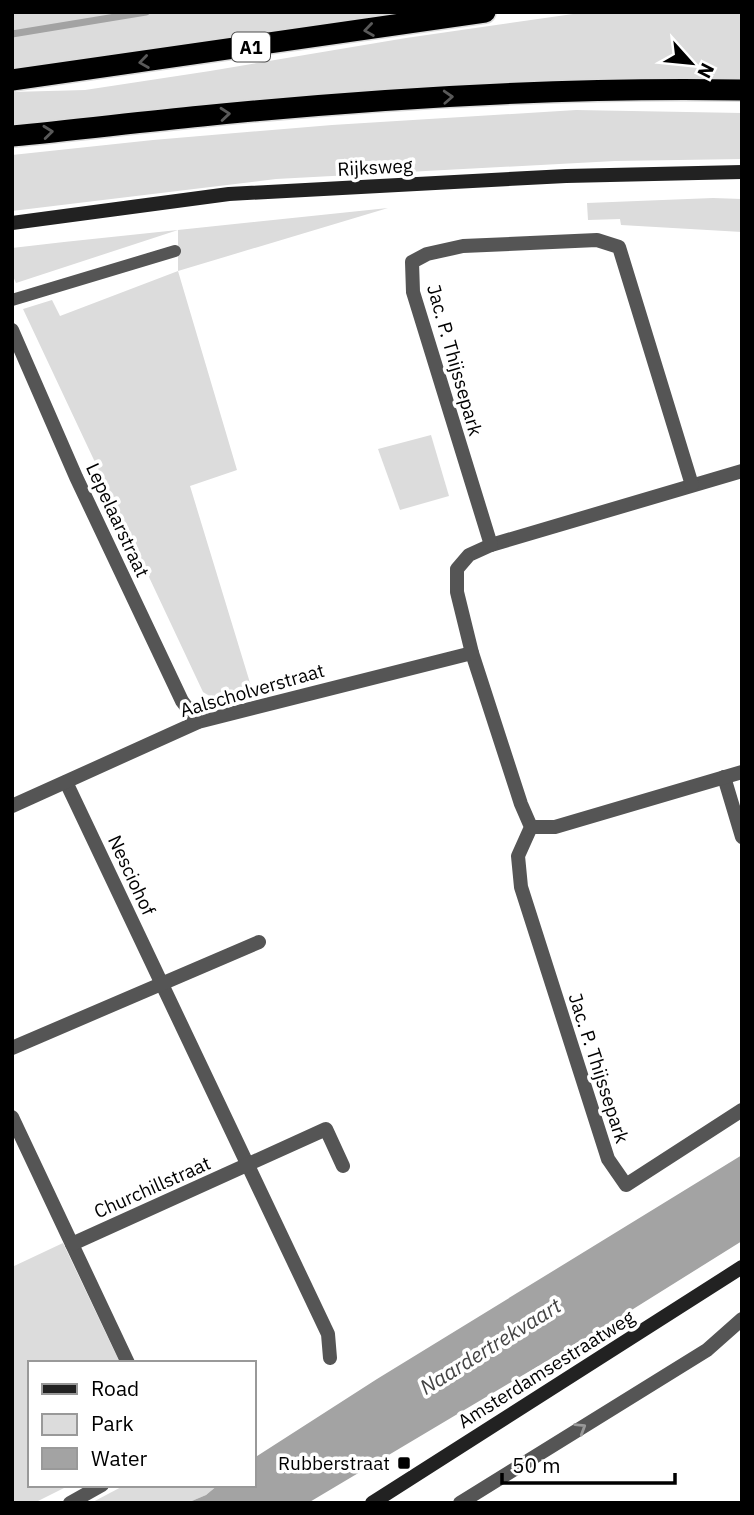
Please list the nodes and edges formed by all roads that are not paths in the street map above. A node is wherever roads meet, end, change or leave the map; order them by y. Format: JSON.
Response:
{"nodes":[{"id":1,"x":485,"y":12,"type":"edge"},
{"id":2,"x":12,"y":80,"type":"edge"},
{"id":3,"x":742,"y":90,"type":"edge"},
{"id":4,"x":12,"y":136,"type":"edge"},
{"id":5,"x":742,"y":172,"type":"edge"},
{"id":6,"x":12,"y":223,"type":"edge"},
{"id":7,"x":175,"y":251,"type":"dead end"},
{"id":8,"x":12,"y":300,"type":"edge"},
{"id":9,"x":12,"y":331,"type":"edge"},
{"id":10,"x":742,"y":471,"type":"edge"},
{"id":11,"x":692,"y":485,"type":"junction"},
{"id":12,"x":491,"y":545,"type":"junction"},
{"id":13,"x":472,"y":653,"type":"junction"},
{"id":14,"x":198,"y":722,"type":"junction"},
{"id":15,"x":742,"y":772,"type":"edge"},
{"id":16,"x":724,"y":778,"type":"junction"},
{"id":17,"x":66,"y":782,"type":"junction"},
{"id":18,"x":12,"y":806,"type":"edge"},
{"id":19,"x":531,"y":827,"type":"junction"},
{"id":20,"x":742,"y":837,"type":"edge"},
{"id":21,"x":259,"y":942,"type":"dead end"},
{"id":22,"x":162,"y":985,"type":"junction"},
{"id":23,"x":12,"y":1048,"type":"edge"},
{"id":24,"x":742,"y":1110,"type":"edge"},
{"id":25,"x":12,"y":1117,"type":"edge"},
{"id":26,"x":247,"y":1165,"type":"junction"},
{"id":27,"x":343,"y":1166,"type":"dead end"},
{"id":28,"x":72,"y":1244,"type":"junction"},
{"id":29,"x":742,"y":1267,"type":"edge"},
{"id":30,"x":742,"y":1319,"type":"edge"},
{"id":31,"x":330,"y":1358,"type":"dead end"},
{"id":32,"x":127,"y":1361,"type":"edge"},
{"id":33,"x":98,"y":1487,"type":"edge"},
{"id":34,"x":69,"y":1503,"type":"edge"},
{"id":35,"x":372,"y":1503,"type":"edge"},
{"id":36,"x":460,"y":1503,"type":"edge"}],
"edges":[{"from":1,"to":2,"type":"highway","number":"A1","one_way":true},
{"from":4,"to":3,"type":"highway","one_way":true},
{"from":5,"to":6,"type":"main road","name":"Rijksweg"},
{"from":7,"to":8,"type":"lane"},
{"from":9,"to":14,"type":"street","name":"Lepelaarstraat"},
{"from":10,"to":11,"type":"street"},
{"from":11,"to":12,"type":"street"},
{"from":11,"to":12,"type":"street","name":"Jac. P. Thijssepark"},
{"from":12,"to":13,"type":"street"},
{"from":13,"to":14,"type":"street","name":"Aalscholverstraat"},
{"from":13,"to":19,"type":"street"},
{"from":14,"to":17,"type":"street","name":"Aalscholverstraat"},
{"from":15,"to":16,"type":"street"},
{"from":16,"to":19,"type":"street"},
{"from":16,"to":20,"type":"street"},
{"from":17,"to":18,"type":"street","name":"Aalscholverstraat"},
{"from":17,"to":22,"type":"street","name":"Nesciohof"},
{"from":19,"to":24,"type":"street","name":"Jac. P. Thijssepark"},
{"from":21,"to":22,"type":"street"},
{"from":22,"to":23,"type":"street"},
{"from":22,"to":26,"type":"street","name":"Nesciohof"},
{"from":25,"to":28,"type":"street"},
{"from":26,"to":27,"type":"street"},
{"from":26,"to":28,"type":"street","name":"Churchillstraat"},
{"from":26,"to":31,"type":"street","name":"Nesciohof"},
{"from":28,"to":32,"type":"street"},
{"from":29,"to":35,"type":"main road","name":"Amsterdamsestraatweg"},
{"from":36,"to":30,"type":"street","one_way":true},
{"from":33,"to":34,"type":"street"}]}
